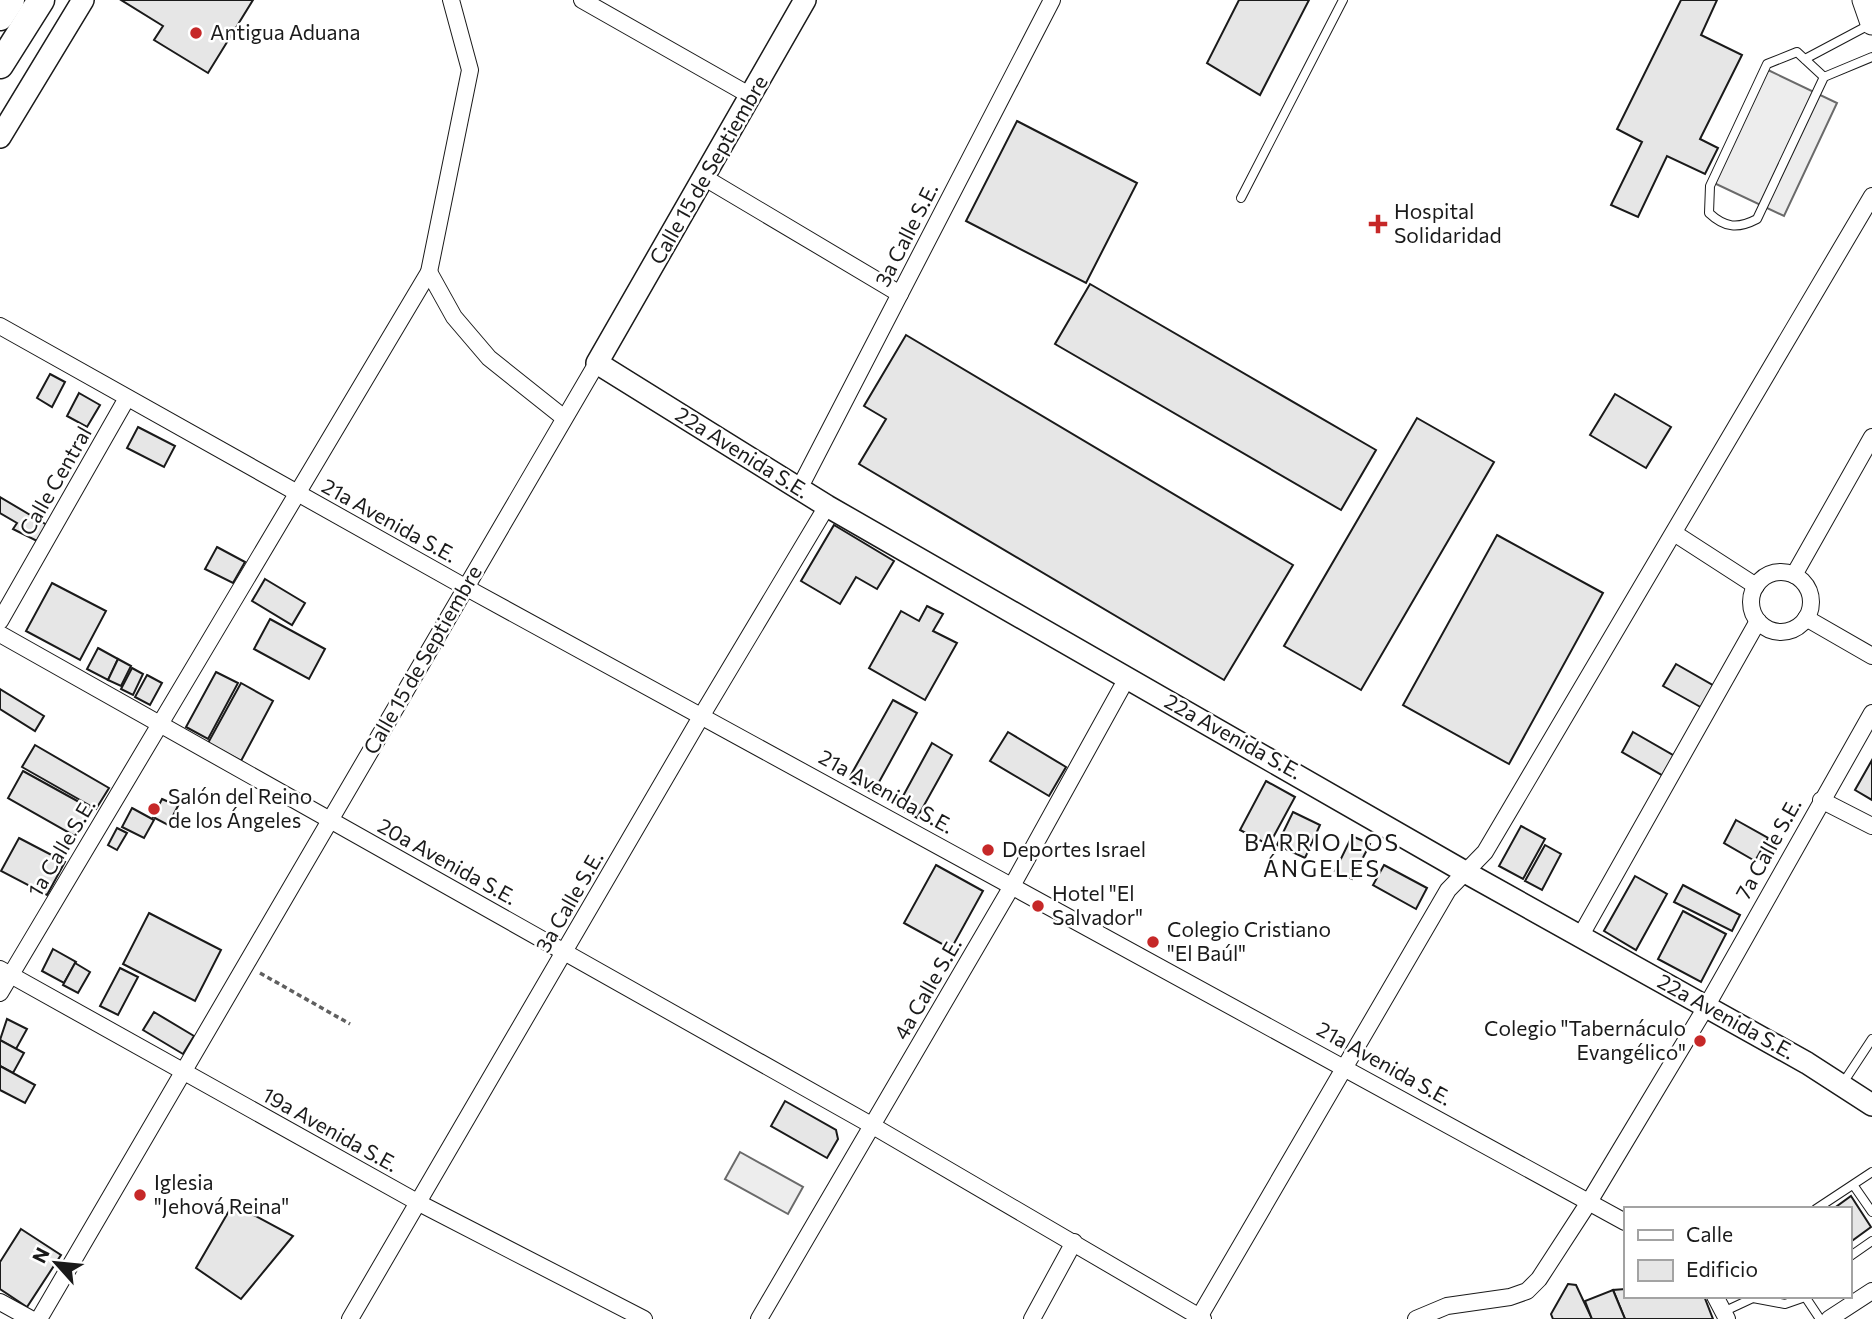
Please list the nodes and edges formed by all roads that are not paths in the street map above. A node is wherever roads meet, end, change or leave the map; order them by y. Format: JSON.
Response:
{"nodes":[{"id":1,"x":11,"y":0,"type":"edge"},
{"id":2,"x":41,"y":0,"type":"edge"},
{"id":3,"x":83,"y":0,"type":"edge"},
{"id":4,"x":451,"y":0,"type":"edge"},
{"id":5,"x":582,"y":0,"type":"edge"},
{"id":6,"x":805,"y":0,"type":"edge"},
{"id":7,"x":1052,"y":0,"type":"edge"},
{"id":8,"x":1343,"y":0,"type":"edge"},
{"id":9,"x":1864,"y":0,"type":"edge"},
{"id":10,"x":0,"y":18,"type":"edge"},
{"id":11,"x":1872,"y":23,"type":"edge"},
{"id":12,"x":1872,"y":57,"type":"edge"},
{"id":13,"x":1805,"y":59,"type":"junction"},
{"id":14,"x":0,"y":65,"type":"edge"},
{"id":15,"x":1824,"y":77,"type":"junction"},
{"id":16,"x":751,"y":96,"type":"junction"},
{"id":17,"x":0,"y":137,"type":"edge"},
{"id":18,"x":705,"y":178,"type":"junction"},
{"id":19,"x":1872,"y":196,"type":"edge"},
{"id":20,"x":1241,"y":198,"type":"dead end"},
{"id":21,"x":429,"y":272,"type":"junction"},
{"id":22,"x":900,"y":294,"type":"junction"},
{"id":23,"x":0,"y":326,"type":"edge"},
{"id":24,"x":597,"y":363,"type":"junction"},
{"id":25,"x":127,"y":398,"type":"junction"},
{"id":26,"x":563,"y":417,"type":"junction"},
{"id":27,"x":1872,"y":437,"type":"edge"},
{"id":28,"x":799,"y":489,"type":"junction"},
{"id":29,"x":297,"y":493,"type":"junction"},
{"id":30,"x":827,"y":506,"type":"junction"},
{"id":31,"x":1674,"y":534,"type":"junction"},
{"id":32,"x":1794,"y":575,"type":"junction"},
{"id":33,"x":1756,"y":586,"type":"junction"},
{"id":34,"x":465,"y":587,"type":"junction"},
{"id":35,"x":1807,"y":618,"type":"junction"},
{"id":36,"x":0,"y":621,"type":"edge"},
{"id":37,"x":1758,"y":621,"type":"junction"},
{"id":38,"x":0,"y":634,"type":"edge"},
{"id":39,"x":1872,"y":656,"type":"edge"},
{"id":40,"x":1127,"y":678,"type":"junction"},
{"id":41,"x":1872,"y":713,"type":"edge"},
{"id":42,"x":702,"y":715,"type":"junction"},
{"id":43,"x":160,"y":724,"type":"junction"},
{"id":44,"x":1821,"y":800,"type":"junction"},
{"id":45,"x":331,"y":820,"type":"junction"},
{"id":46,"x":1872,"y":826,"type":"edge"},
{"id":47,"x":1465,"y":872,"type":"junction"},
{"id":48,"x":1012,"y":886,"type":"junction"},
{"id":49,"x":1581,"y":935,"type":"junction"},
{"id":50,"x":566,"y":953,"type":"junction"},
{"id":51,"x":5,"y":972,"type":"edge"},
{"id":52,"x":0,"y":993,"type":"edge"},
{"id":53,"x":1706,"y":1007,"type":"junction"},
{"id":54,"x":1872,"y":1039,"type":"edge"},
{"id":55,"x":1344,"y":1066,"type":"junction"},
{"id":56,"x":183,"y":1072,"type":"junction"},
{"id":57,"x":1842,"y":1084,"type":"junction"},
{"id":58,"x":1872,"y":1105,"type":"edge"},
{"id":59,"x":873,"y":1126,"type":"junction"},
{"id":60,"x":1872,"y":1172,"type":"edge"},
{"id":61,"x":1854,"y":1186,"type":"junction"},
{"id":62,"x":1589,"y":1202,"type":"junction"},
{"id":63,"x":419,"y":1203,"type":"junction"},
{"id":64,"x":1819,"y":1207,"type":"edge"},
{"id":65,"x":1872,"y":1212,"type":"edge"},
{"id":66,"x":1624,"y":1221,"type":"edge"},
{"id":67,"x":1872,"y":1241,"type":"edge"},
{"id":68,"x":1074,"y":1242,"type":"junction"},
{"id":69,"x":1851,"y":1255,"type":"edge"},
{"id":70,"x":1872,"y":1291,"type":"edge"},
{"id":71,"x":1716,"y":1298,"type":"edge"},
{"id":72,"x":1753,"y":1298,"type":"edge"},
{"id":73,"x":1753,"y":1298,"type":"edge"},
{"id":74,"x":1804,"y":1298,"type":"edge"},
{"id":75,"x":1808,"y":1298,"type":"edge"},
{"id":76,"x":0,"y":1302,"type":"edge"},
{"id":77,"x":1725,"y":1316,"type":"edge"},
{"id":78,"x":1200,"y":1318,"type":"edge"},
{"id":79,"x":31,"y":1319,"type":"edge"},
{"id":80,"x":39,"y":1319,"type":"edge"},
{"id":81,"x":351,"y":1319,"type":"edge"},
{"id":82,"x":644,"y":1319,"type":"edge"},
{"id":83,"x":759,"y":1319,"type":"edge"},
{"id":84,"x":1032,"y":1319,"type":"edge"},
{"id":85,"x":1416,"y":1319,"type":"edge"},
{"id":86,"x":1820,"y":1319,"type":"edge"},
{"id":87,"x":1829,"y":1319,"type":"edge"}],
"edges":[{"from":1,"to":10,"type":"highway"},
{"from":2,"to":14,"type":"highway"},
{"from":3,"to":17,"type":"street"},
{"from":4,"to":21,"type":"street","name":"1a Calle S.E."},
{"from":5,"to":16,"type":"street"},
{"from":6,"to":16,"type":"street","name":"Calle 15 de Septiembre"},
{"from":7,"to":22,"type":"street","name":"3a Calle S.E."},
{"from":8,"to":20,"type":"lane"},
{"from":9,"to":11,"type":"main road"},
{"from":11,"to":13,"type":"lane"},
{"from":12,"to":15,"type":"lane"},
{"from":13,"to":15,"type":"lane"},
{"from":13,"to":15,"type":"lane"},
{"from":16,"to":18,"type":"street","name":"Calle 15 de Septiembre"},
{"from":18,"to":22,"type":"street"},
{"from":18,"to":24,"type":"street","name":"Calle 15 de Septiembre"},
{"from":19,"to":31,"type":"street"},
{"from":21,"to":26,"type":"street"},
{"from":21,"to":29,"type":"street","name":"1a Calle S.E."},
{"from":22,"to":28,"type":"street","name":"3a Calle S.E."},
{"from":23,"to":25,"type":"street","name":"21a Avenida S.E."},
{"from":24,"to":26,"type":"street","name":"Calle 15 de Septiembre"},
{"from":24,"to":28,"type":"street","name":"22a Avenida S.E."},
{"from":25,"to":29,"type":"street","name":"21a Avenida S.E."},
{"from":25,"to":36,"type":"street","name":"Calle Central"},
{"from":26,"to":34,"type":"street","name":"Calle 15 de Septiembre"},
{"from":27,"to":32,"type":"street"},
{"from":28,"to":30,"type":"street","name":"22a Avenida S.E."},
{"from":29,"to":34,"type":"street","name":"21a Avenida S.E."},
{"from":29,"to":43,"type":"street","name":"1a Calle S.E."},
{"from":30,"to":40,"type":"street","name":"22a Avenida S.E."},
{"from":30,"to":42,"type":"street","name":"3a Calle S.E."},
{"from":31,"to":33,"type":"street"},
{"from":31,"to":47,"type":"street"},
{"from":32,"to":33,"type":"street"},
{"from":32,"to":35,"type":"street"},
{"from":33,"to":37,"type":"street"},
{"from":34,"to":42,"type":"street","name":"21a Avenida S.E."},
{"from":34,"to":45,"type":"street","name":"Calle 15 de Septiembre"},
{"from":35,"to":37,"type":"street"},
{"from":35,"to":39,"type":"street"},
{"from":37,"to":49,"type":"street"},
{"from":38,"to":43,"type":"street","name":"20a Avenida S.E."},
{"from":40,"to":47,"type":"street","name":"22a Avenida S.E."},
{"from":40,"to":48,"type":"street","name":"4a Calle S.E."},
{"from":41,"to":44,"type":"street","name":"7a Calle S.E."},
{"from":42,"to":48,"type":"street","name":"21a Avenida S.E."},
{"from":42,"to":50,"type":"street","name":"3a Calle S.E."},
{"from":43,"to":45,"type":"street","name":"20a Avenida S.E."},
{"from":43,"to":51,"type":"street","name":"1a Calle S.E."},
{"from":44,"to":46,"type":"street"},
{"from":44,"to":53,"type":"street","name":"7a Calle S.E."},
{"from":45,"to":50,"type":"street","name":"20a Avenida S.E."},
{"from":45,"to":56,"type":"street","name":"Calle 15 de Septiembre"},
{"from":47,"to":49,"type":"street","name":"22a Avenida S.E."},
{"from":47,"to":55,"type":"street"},
{"from":48,"to":55,"type":"street","name":"21a Avenida S.E."},
{"from":48,"to":59,"type":"street","name":"4a Calle S.E."},
{"from":49,"to":53,"type":"street","name":"22a Avenida S.E."},
{"from":50,"to":59,"type":"street","name":"20a Avenida S.E."},
{"from":50,"to":63,"type":"street","name":"3a Calle S.E."},
{"from":51,"to":52,"type":"street","name":"1a Calle S.E."},
{"from":51,"to":56,"type":"street","name":"19a Avenida S.E."},
{"from":53,"to":57,"type":"street","name":"22a Avenida S.E."},
{"from":53,"to":62,"type":"street","name":"7a Calle S.E."},
{"from":54,"to":57,"type":"lane"},
{"from":55,"to":62,"type":"street","name":"21a Avenida S.E."},
{"from":55,"to":78,"type":"street"},
{"from":56,"to":63,"type":"street","name":"19a Avenida S.E."},
{"from":56,"to":80,"type":"street","name":"Calle 15 de Septiembre"},
{"from":57,"to":58,"type":"street","name":"22a Avenida S.E."},
{"from":59,"to":68,"type":"street","name":"20a Avenida S.E."},
{"from":59,"to":83,"type":"street","name":"4a Calle S.E."},
{"from":60,"to":61,"type":"lane"},
{"from":61,"to":64,"type":"lane"},
{"from":61,"to":65,"type":"lane"},
{"from":62,"to":66,"type":"street","name":"21a Avenida S.E."},
{"from":62,"to":85,"type":"street","name":"7a Calle S.E."},
{"from":63,"to":81,"type":"street","name":"3a Calle S.E."},
{"from":63,"to":82,"type":"street","name":"19a Avenida S.E."},
{"from":67,"to":69,"type":"lane"},
{"from":68,"to":78,"type":"street","name":"20a Avenida S.E."},
{"from":68,"to":84,"type":"street"},
{"from":70,"to":87,"type":"street"},
{"from":71,"to":77,"type":"street"},
{"from":72,"to":77,"type":"lane"},
{"from":73,"to":74,"type":"lane"},
{"from":75,"to":86,"type":"lane"},
{"from":76,"to":79,"type":"street"}]}
